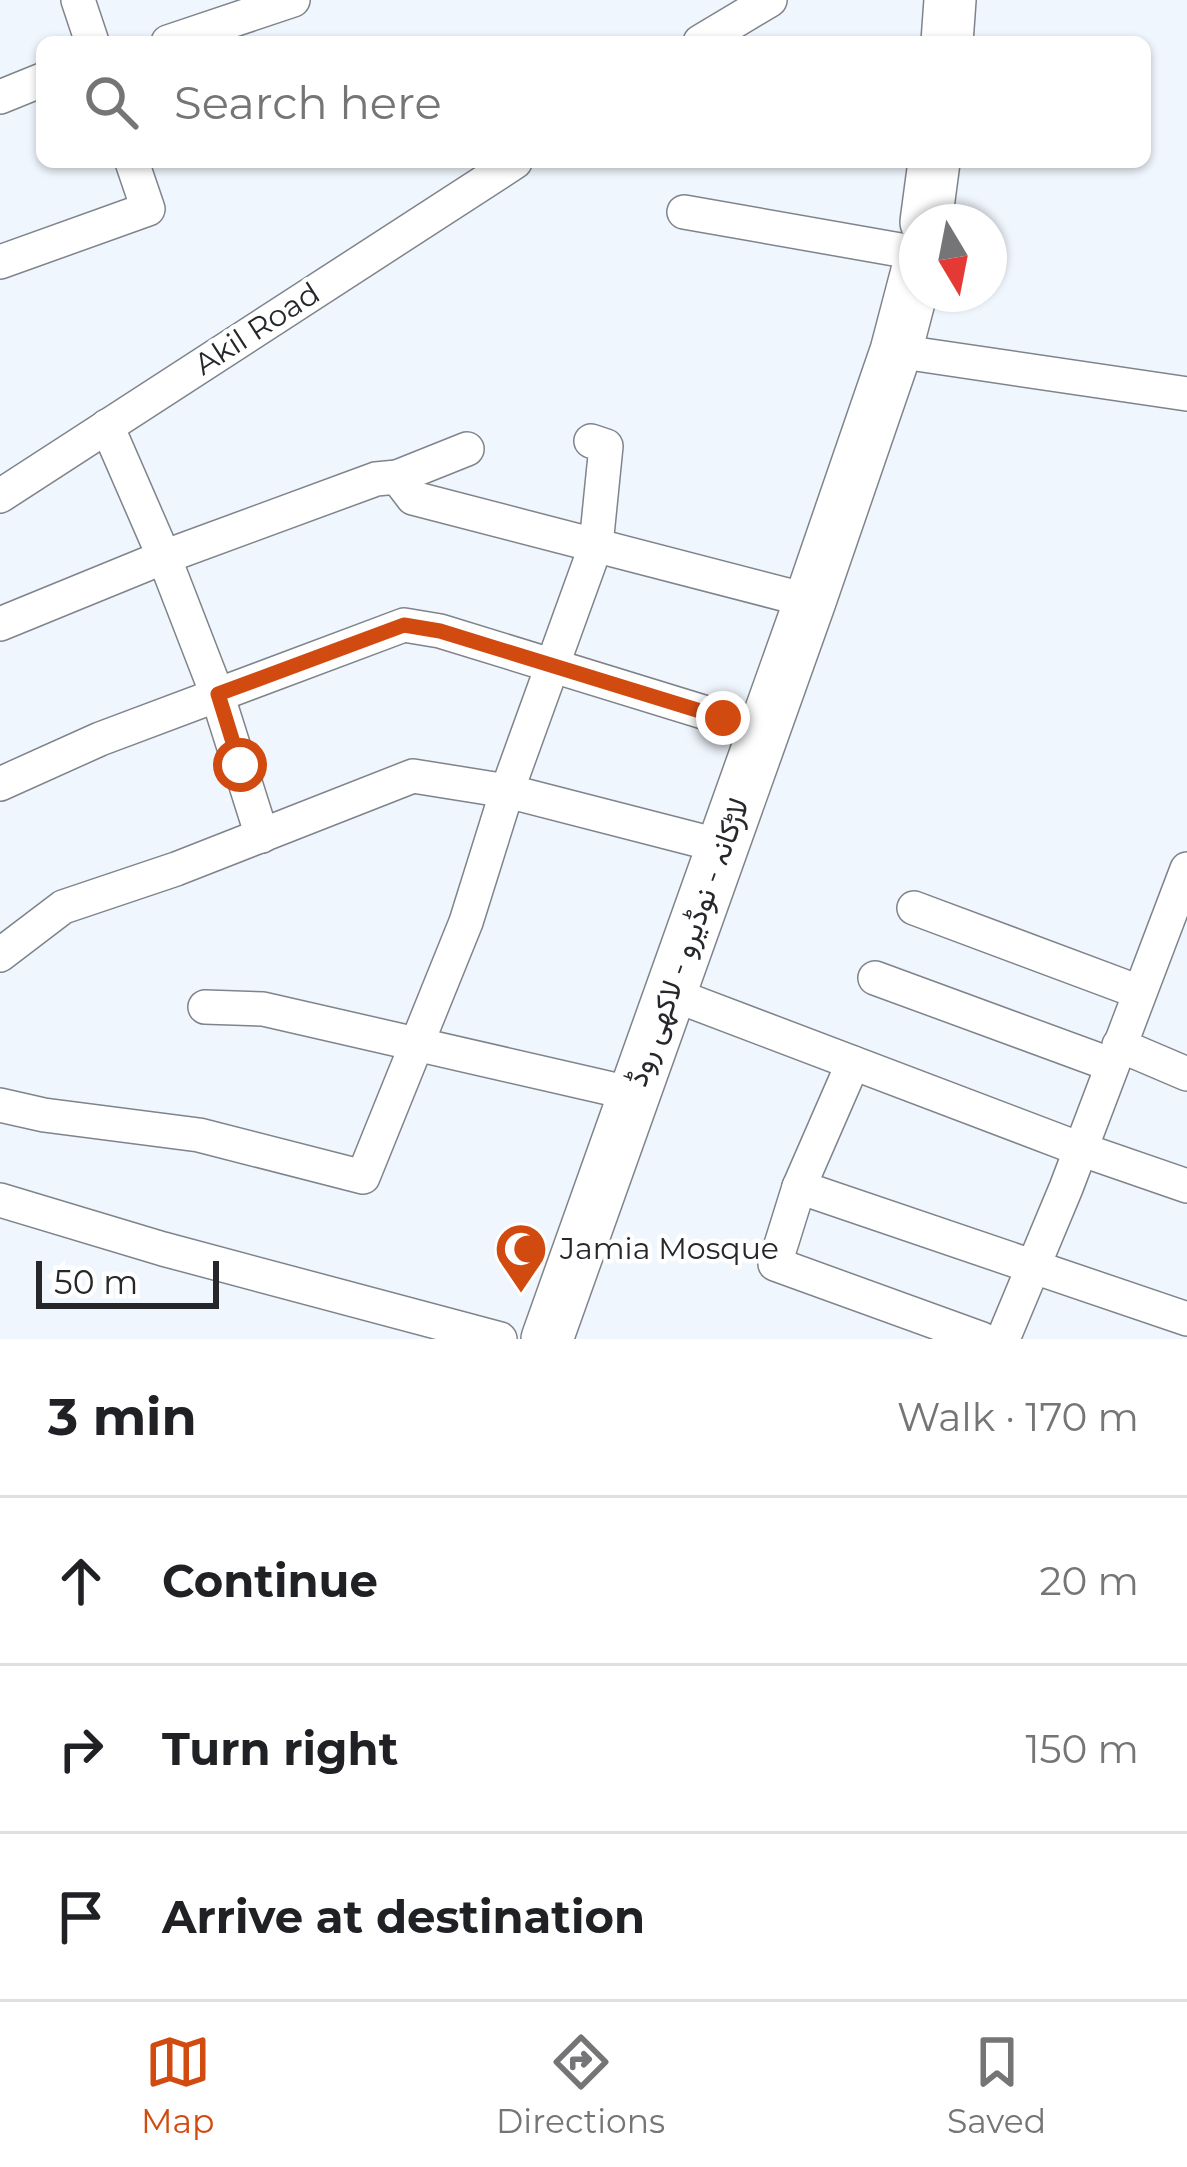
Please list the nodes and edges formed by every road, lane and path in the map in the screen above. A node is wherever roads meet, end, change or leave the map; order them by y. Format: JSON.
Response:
{"nodes":[{"id":1,"x":78,"y":0,"type":"edge"},
{"id":2,"x":293,"y":0,"type":"edge"},
{"id":3,"x":770,"y":0,"type":"edge"},
{"id":4,"x":950,"y":0,"type":"edge"},
{"id":5,"x":90,"y":36,"type":"edge"},
{"id":6,"x":186,"y":36,"type":"edge"},
{"id":7,"x":710,"y":36,"type":"edge"},
{"id":8,"x":947,"y":36,"type":"edge"},
{"id":9,"x":36,"y":82,"type":"edge"},
{"id":10,"x":0,"y":97,"type":"edge"},
{"id":11,"x":134,"y":168,"type":"edge"},
{"id":12,"x":506,"y":168,"type":"edge"},
{"id":13,"x":933,"y":168,"type":"edge"},
{"id":14,"x":928,"y":204,"type":"edge"},
{"id":15,"x":684,"y":212,"type":"dead end"},
{"id":16,"x":899,"y":250,"type":"edge"},
{"id":17,"x":0,"y":262,"type":"edge"},
{"id":18,"x":906,"y":312,"type":"edge"},
{"id":19,"x":896,"y":351,"type":"junction"},
{"id":20,"x":1187,"y":394,"type":"edge"},
{"id":21,"x":107,"y":426,"type":"junction"},
{"id":22,"x":591,"y":441,"type":"dead end"},
{"id":23,"x":467,"y":449,"type":"dead end"},
{"id":24,"x":397,"y":477,"type":"junction"},
{"id":25,"x":0,"y":496,"type":"edge"},
{"id":26,"x":596,"y":545,"type":"junction"},
{"id":27,"x":164,"y":557,"type":"junction"},
{"id":28,"x":810,"y":601,"type":"junction"},
{"id":29,"x":0,"y":624,"type":"edge"},
{"id":30,"x":554,"y":666,"type":"junction"},
{"id":31,"x":218,"y":694,"type":"junction"},
{"id":32,"x":765,"y":731,"type":"junction"},
{"id":33,"x":0,"y":784,"type":"edge"},
{"id":34,"x":507,"y":790,"type":"junction"},
{"id":35,"x":262,"y":836,"type":"junction"},
{"id":36,"x":721,"y":847,"type":"junction"},
{"id":37,"x":1187,"y":869,"type":"edge"},
{"id":38,"x":914,"y":908,"type":"dead end"},
{"id":39,"x":0,"y":955,"type":"edge"},
{"id":40,"x":875,"y":978,"type":"dead end"},
{"id":41,"x":1139,"y":992,"type":"junction"},
{"id":42,"x":669,"y":993,"type":"junction"},
{"id":43,"x":206,"y":1007,"type":"dead end"},
{"id":44,"x":418,"y":1044,"type":"junction"},
{"id":45,"x":1116,"y":1055,"type":"junction"},
{"id":46,"x":853,"y":1063,"type":"junction"},
{"id":47,"x":1187,"y":1074,"type":"edge"},
{"id":48,"x":634,"y":1094,"type":"junction"},
{"id":49,"x":0,"y":1105,"type":"edge"},
{"id":50,"x":1080,"y":1149,"type":"junction"},
{"id":51,"x":1187,"y":1186,"type":"edge"},
{"id":52,"x":799,"y":1187,"type":"junction"},
{"id":53,"x":0,"y":1200,"type":"edge"},
{"id":54,"x":1032,"y":1268,"type":"junction"},
{"id":55,"x":1187,"y":1319,"type":"edge"},
{"id":56,"x":500,"y":1339,"type":"edge"},
{"id":57,"x":547,"y":1339,"type":"edge"},
{"id":58,"x":982,"y":1339,"type":"edge"},
{"id":59,"x":1003,"y":1339,"type":"edge"}],
"edges":[{"from":1,"to":5,"type":"street"},
{"from":2,"to":6,"type":"street"},
{"from":3,"to":7,"type":"street"},
{"from":4,"to":8,"type":"highway"},
{"from":9,"to":10,"type":"street"},
{"from":11,"to":17,"type":"street"},
{"from":12,"to":21,"type":"street","name":"Akil Road"},
{"from":13,"to":14,"type":"highway"},
{"from":15,"to":16,"type":"street"},
{"from":18,"to":19,"type":"highway","name":"لاڑکانہ - نوڈیرو - لاکھی روڈ"},
{"from":19,"to":20,"type":"street"},
{"from":19,"to":28,"type":"highway","name":"لاڑکانہ - نوڈیرو - لاکھی روڈ"},
{"from":21,"to":25,"type":"street","name":"Akil Road"},
{"from":21,"to":27,"type":"street"},
{"from":22,"to":26,"type":"street"},
{"from":23,"to":24,"type":"street"},
{"from":24,"to":26,"type":"street"},
{"from":24,"to":27,"type":"street"},
{"from":26,"to":28,"type":"street"},
{"from":26,"to":30,"type":"street"},
{"from":27,"to":29,"type":"street"},
{"from":27,"to":31,"type":"street"},
{"from":28,"to":32,"type":"highway","name":"لاڑکانہ - نوڈیرو - لاکھی روڈ"},
{"from":30,"to":31,"type":"street"},
{"from":30,"to":32,"type":"street"},
{"from":30,"to":34,"type":"street"},
{"from":31,"to":33,"type":"street"},
{"from":31,"to":35,"type":"street"},
{"from":32,"to":36,"type":"highway","name":"لاڑکانہ - نوڈیرو - لاکھی روڈ"},
{"from":34,"to":35,"type":"street"},
{"from":34,"to":36,"type":"street"},
{"from":34,"to":44,"type":"street"},
{"from":35,"to":39,"type":"street"},
{"from":36,"to":42,"type":"highway","name":"لاڑکانہ - نوڈیرو - لاکھی روڈ"},
{"from":37,"to":41,"type":"street"},
{"from":38,"to":41,"type":"street"},
{"from":40,"to":45,"type":"street"},
{"from":41,"to":45,"type":"street"},
{"from":42,"to":46,"type":"street"},
{"from":42,"to":48,"type":"highway","name":"لاڑکانہ - نوڈیرو - لاکھی روڈ"},
{"from":43,"to":44,"type":"street"},
{"from":44,"to":48,"type":"street"},
{"from":44,"to":49,"type":"street"},
{"from":45,"to":47,"type":"street"},
{"from":45,"to":50,"type":"street"},
{"from":46,"to":50,"type":"street"},
{"from":46,"to":52,"type":"street"},
{"from":48,"to":57,"type":"highway","name":"لاڑکانہ - نوڈیرو - لاکھی روڈ"},
{"from":50,"to":51,"type":"street"},
{"from":50,"to":54,"type":"street"},
{"from":52,"to":54,"type":"street"},
{"from":52,"to":58,"type":"street"},
{"from":53,"to":56,"type":"street"},
{"from":54,"to":55,"type":"street"},
{"from":54,"to":59,"type":"street"}]}
